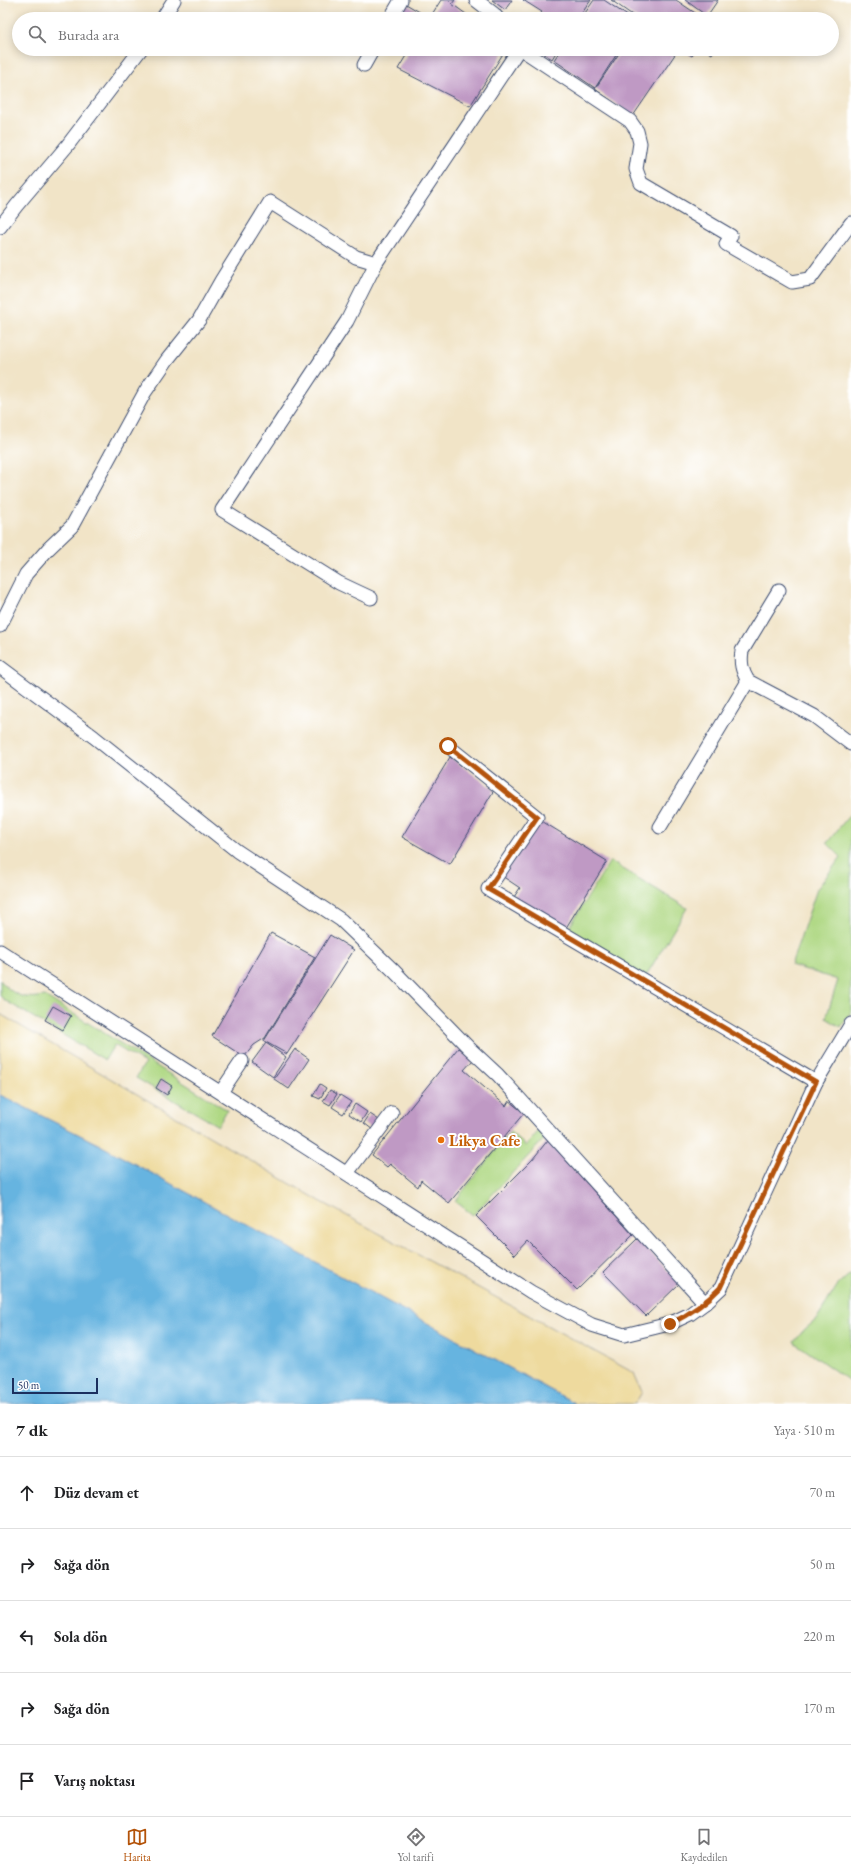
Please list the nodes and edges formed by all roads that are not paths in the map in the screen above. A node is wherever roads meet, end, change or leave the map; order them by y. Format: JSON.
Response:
{"nodes":[{"id":1,"x":174,"y":0,"type":"edge"},
{"id":2,"x":401,"y":0,"type":"edge"},
{"id":3,"x":476,"y":0,"type":"edge"},
{"id":4,"x":166,"y":12,"type":"edge"},
{"id":5,"x":394,"y":12,"type":"edge"},
{"id":6,"x":491,"y":12,"type":"edge"},
{"id":7,"x":136,"y":56,"type":"edge"},
{"id":8,"x":369,"y":56,"type":"edge"},
{"id":9,"x":515,"y":56,"type":"edge"},
{"id":10,"x":531,"y":56,"type":"edge"},
{"id":11,"x":364,"y":65,"type":"dead end"},
{"id":12,"x":851,"y":223,"type":"edge"},
{"id":13,"x":0,"y":227,"type":"edge"},
{"id":14,"x":376,"y":263,"type":"junction"},
{"id":15,"x":779,"y":590,"type":"dead end"},
{"id":16,"x":371,"y":598,"type":"dead end"},
{"id":17,"x":0,"y":626,"type":"edge"},
{"id":18,"x":0,"y":667,"type":"edge"},
{"id":19,"x":748,"y":681,"type":"junction"},
{"id":20,"x":851,"y":744,"type":"edge"},
{"id":21,"x":448,"y":746,"type":"dead end"},
{"id":22,"x":660,"y":827,"type":"dead end"},
{"id":23,"x":0,"y":951,"type":"edge"},
{"id":24,"x":851,"y":1024,"type":"edge"},
{"id":25,"x":242,"y":1061,"type":"dead end"},
{"id":26,"x":816,"y":1082,"type":"junction"},
{"id":27,"x":221,"y":1092,"type":"junction"},
{"id":28,"x":392,"y":1114,"type":"dead end"},
{"id":29,"x":347,"y":1173,"type":"junction"},
{"id":30,"x":705,"y":1303,"type":"junction"}],
"edges":[{"from":1,"to":4,"type":"street"},
{"from":2,"to":5,"type":"street"},
{"from":3,"to":6,"type":"street"},
{"from":7,"to":13,"type":"street"},
{"from":8,"to":11,"type":"street"},
{"from":9,"to":14,"type":"street"},
{"from":10,"to":12,"type":"street"},
{"from":14,"to":16,"type":"street"},
{"from":14,"to":17,"type":"street"},
{"from":15,"to":19,"type":"street"},
{"from":18,"to":30,"type":"street"},
{"from":19,"to":20,"type":"street"},
{"from":19,"to":22,"type":"street"},
{"from":21,"to":26,"type":"street"},
{"from":23,"to":27,"type":"street"},
{"from":24,"to":26,"type":"street"},
{"from":25,"to":27,"type":"street"},
{"from":26,"to":30,"type":"street"},
{"from":27,"to":29,"type":"street"},
{"from":28,"to":29,"type":"street"},
{"from":29,"to":30,"type":"street"}]}
